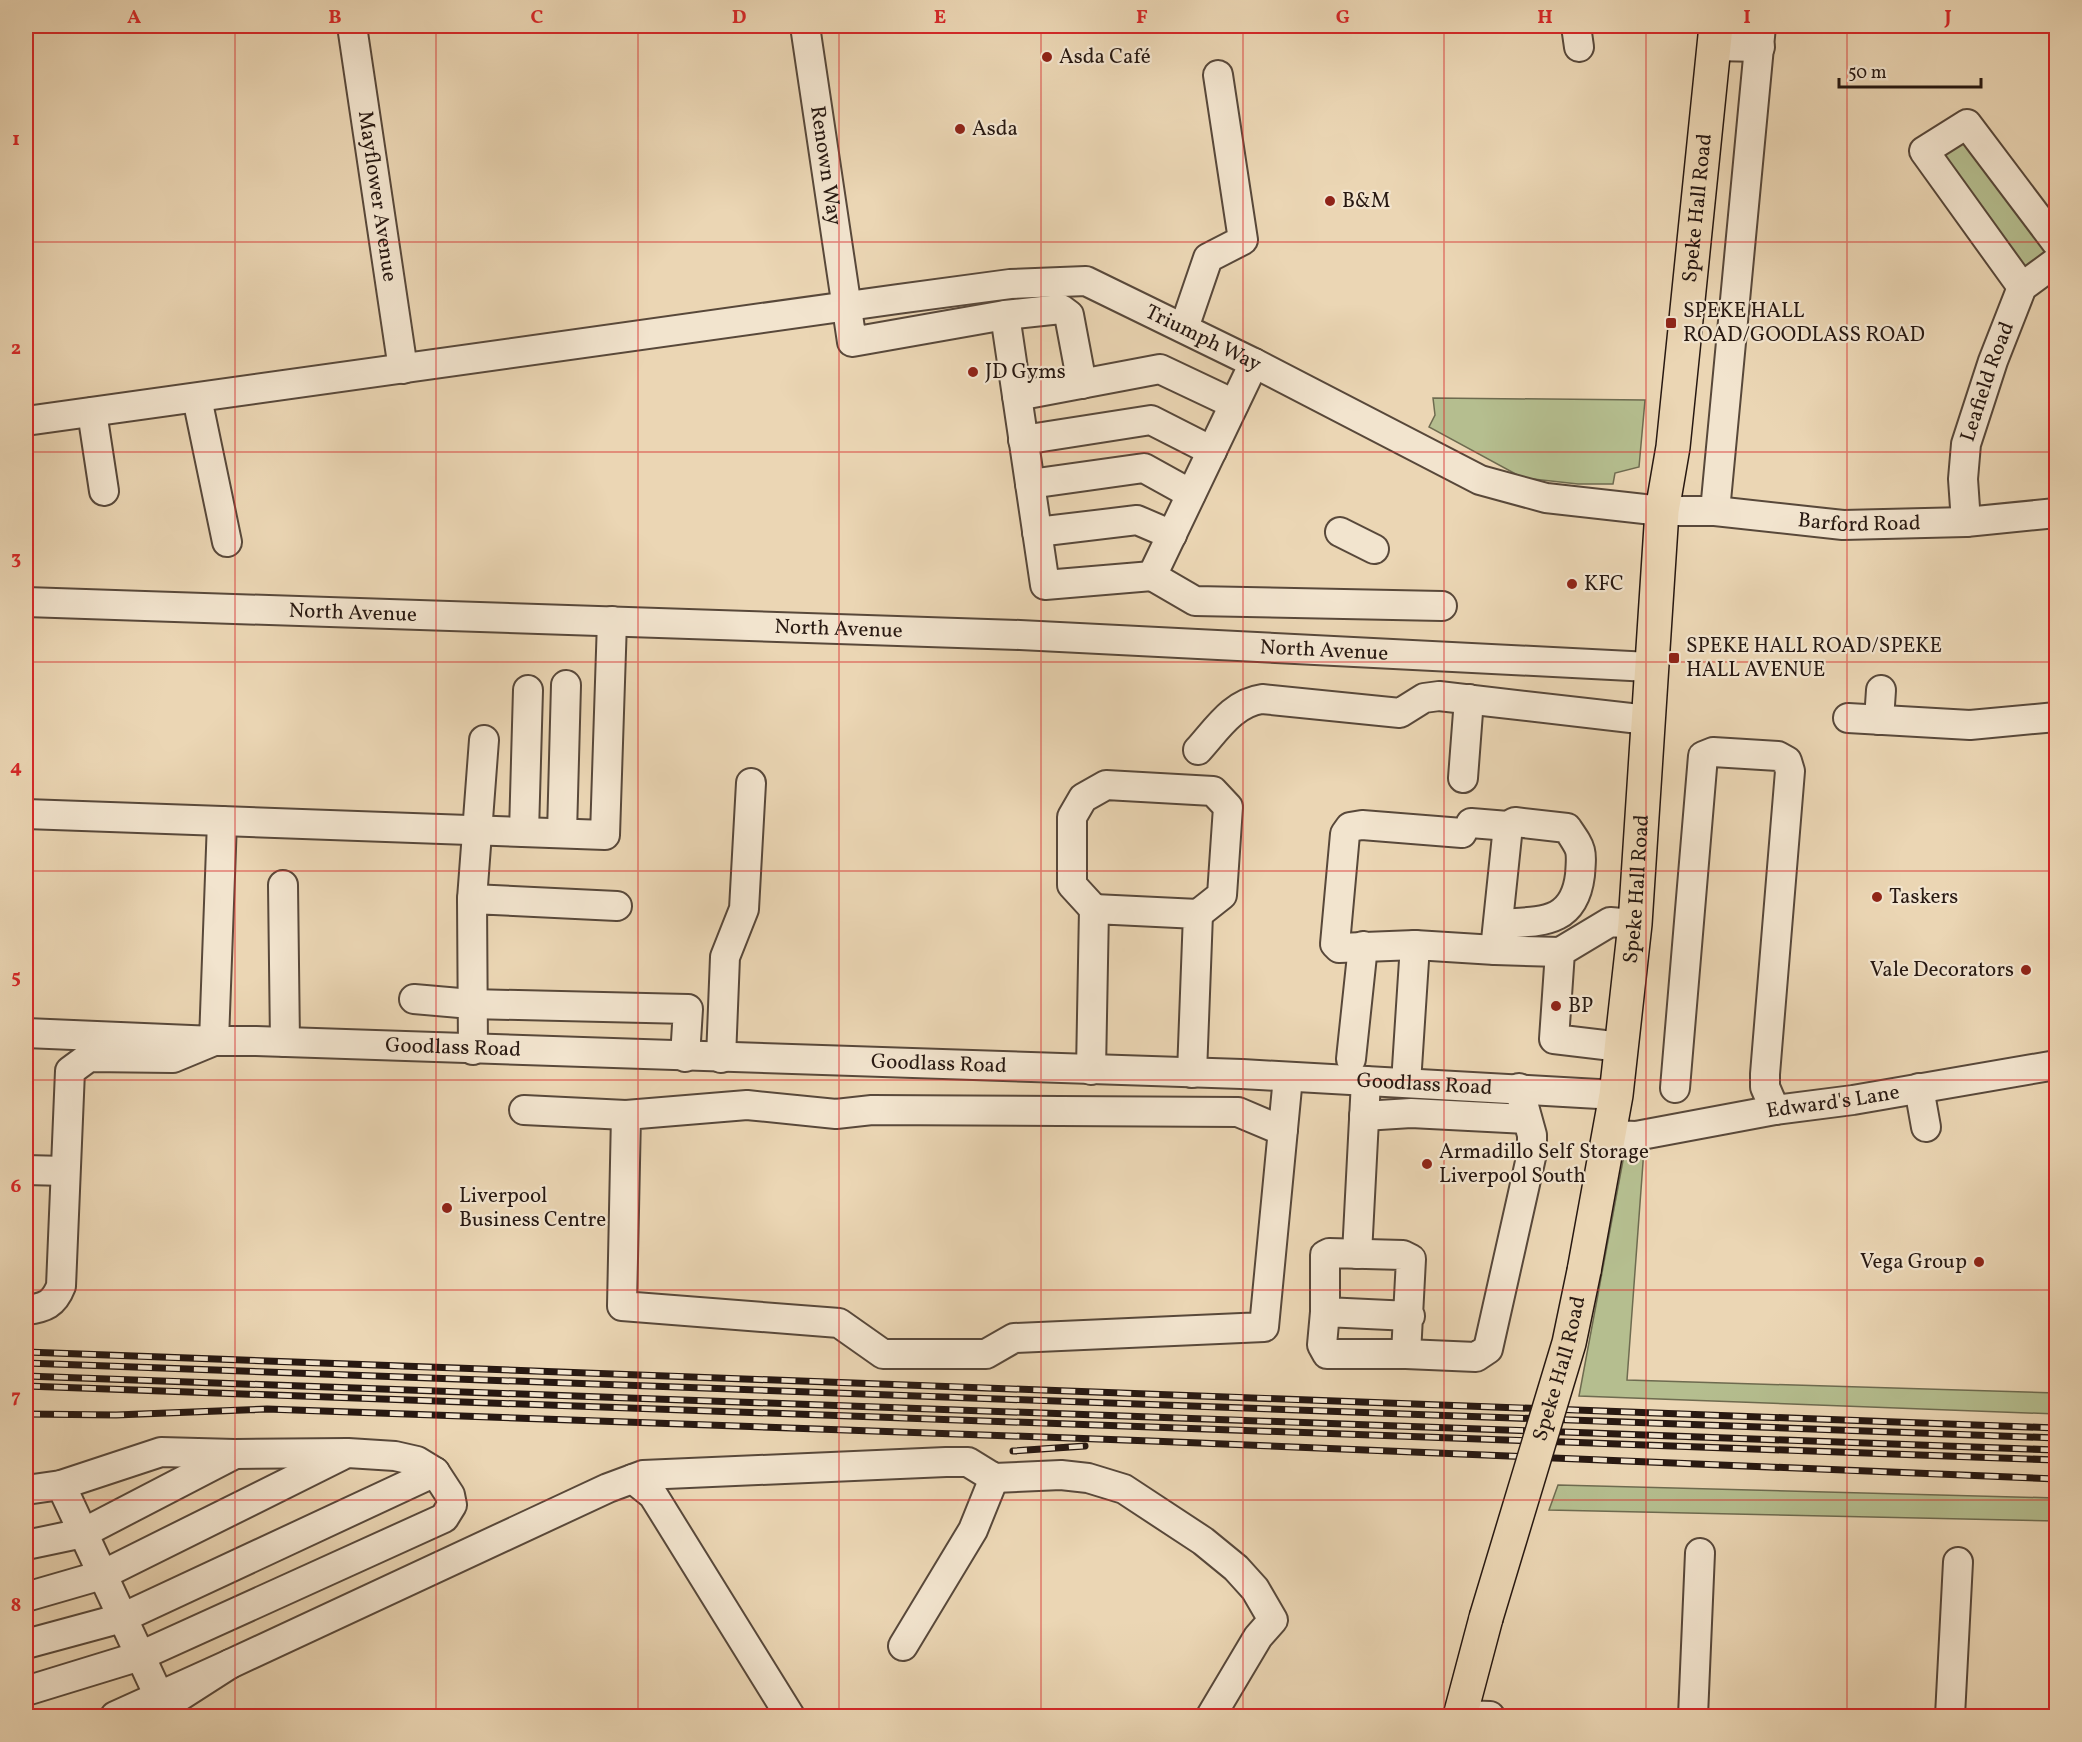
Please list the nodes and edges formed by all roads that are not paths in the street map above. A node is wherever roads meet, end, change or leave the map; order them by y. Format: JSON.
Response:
{"nodes":[{"id":1,"x":352,"y":26,"type":"edge"},
{"id":2,"x":805,"y":26,"type":"edge"},
{"id":3,"x":1715,"y":36,"type":"edge"},
{"id":4,"x":1761,"y":36,"type":"edge"},
{"id":5,"x":1218,"y":75,"type":"dead end"},
{"id":6,"x":2056,"y":242,"type":"edge"},
{"id":7,"x":2056,"y":262,"type":"edge"},
{"id":8,"x":2022,"y":287,"type":"junction"},
{"id":9,"x":849,"y":306,"type":"junction"},
{"id":10,"x":1005,"y":315,"type":"junction"},
{"id":11,"x":1184,"y":328,"type":"junction"},
{"id":12,"x":1254,"y":363,"type":"junction"},
{"id":13,"x":403,"y":369,"type":"junction"},
{"id":14,"x":1082,"y":384,"type":"junction"},
{"id":15,"x":1017,"y":396,"type":"junction"},
{"id":16,"x":197,"y":398,"type":"junction"},
{"id":17,"x":1234,"y":404,"type":"junction"},
{"id":18,"x":92,"y":412,"type":"junction"},
{"id":19,"x":26,"y":421,"type":"edge"},
{"id":20,"x":1023,"y":440,"type":"junction"},
{"id":21,"x":1212,"y":451,"type":"junction"},
{"id":22,"x":1030,"y":484,"type":"junction"},
{"id":23,"x":104,"y":491,"type":"dead end"},
{"id":24,"x":1191,"y":494,"type":"junction"},
{"id":25,"x":1662,"y":511,"type":"junction"},
{"id":26,"x":1715,"y":511,"type":"junction"},
{"id":27,"x":2056,"y":513,"type":"edge"},
{"id":28,"x":1966,"y":522,"type":"junction"},
{"id":29,"x":1037,"y":532,"type":"junction"},
{"id":30,"x":1340,"y":532,"type":"dead end"},
{"id":31,"x":1172,"y":535,"type":"junction"},
{"id":32,"x":227,"y":542,"type":"dead end"},
{"id":33,"x":1374,"y":549,"type":"dead end"},
{"id":34,"x":1152,"y":576,"type":"junction"},
{"id":35,"x":26,"y":602,"type":"edge"},
{"id":36,"x":1442,"y":606,"type":"dead end"},
{"id":37,"x":612,"y":621,"type":"junction"},
{"id":38,"x":1650,"y":667,"type":"junction"},
{"id":39,"x":566,"y":685,"type":"dead end"},
{"id":40,"x":528,"y":690,"type":"dead end"},
{"id":41,"x":1881,"y":690,"type":"dead end"},
{"id":42,"x":1469,"y":699,"type":"junction"},
{"id":43,"x":2056,"y":717,"type":"edge"},
{"id":44,"x":1848,"y":718,"type":"dead end"},
{"id":45,"x":1648,"y":720,"type":"junction"},
{"id":46,"x":1879,"y":720,"type":"junction"},
{"id":47,"x":484,"y":740,"type":"dead end"},
{"id":48,"x":1198,"y":750,"type":"dead end"},
{"id":49,"x":1463,"y":778,"type":"dead end"},
{"id":50,"x":751,"y":783,"type":"dead end"},
{"id":51,"x":26,"y":814,"type":"edge"},
{"id":52,"x":222,"y":822,"type":"junction"},
{"id":53,"x":1508,"y":826,"type":"junction"},
{"id":54,"x":478,"y":830,"type":"junction"},
{"id":55,"x":524,"y":832,"type":"junction"},
{"id":56,"x":562,"y":833,"type":"junction"},
{"id":57,"x":283,"y":885,"type":"dead end"},
{"id":58,"x":472,"y":898,"type":"junction"},
{"id":59,"x":616,"y":906,"type":"dead end"},
{"id":60,"x":1094,"y":909,"type":"junction"},
{"id":61,"x":1198,"y":914,"type":"junction"},
{"id":62,"x":1635,"y":924,"type":"junction"},
{"id":63,"x":1497,"y":937,"type":"junction"},
{"id":64,"x":1415,"y":945,"type":"junction"},
{"id":65,"x":1363,"y":946,"type":"junction"},
{"id":66,"x":1560,"y":952,"type":"junction"},
{"id":67,"x":414,"y":999,"type":"dead end"},
{"id":68,"x":471,"y":1004,"type":"junction"},
{"id":69,"x":26,"y":1033,"type":"edge"},
{"id":70,"x":214,"y":1041,"type":"junction"},
{"id":71,"x":274,"y":1042,"type":"junction"},
{"id":72,"x":1621,"y":1047,"type":"junction"},
{"id":73,"x":472,"y":1050,"type":"junction"},
{"id":74,"x":685,"y":1057,"type":"junction"},
{"id":75,"x":734,"y":1058,"type":"junction"},
{"id":76,"x":2056,"y":1065,"type":"edge"},
{"id":77,"x":1091,"y":1070,"type":"junction"},
{"id":78,"x":1359,"y":1070,"type":"junction"},
{"id":79,"x":1192,"y":1073,"type":"junction"},
{"id":80,"x":1288,"y":1077,"type":"junction"},
{"id":81,"x":1406,"y":1083,"type":"junction"},
{"id":82,"x":1519,"y":1088,"type":"junction"},
{"id":83,"x":1675,"y":1088,"type":"dead end"},
{"id":84,"x":1919,"y":1088,"type":"junction"},
{"id":85,"x":1616,"y":1095,"type":"junction"},
{"id":86,"x":747,"y":1105,"type":"junction"},
{"id":87,"x":524,"y":1110,"type":"dead end"},
{"id":88,"x":1774,"y":1110,"type":"junction"},
{"id":89,"x":626,"y":1114,"type":"junction"},
{"id":90,"x":1364,"y":1116,"type":"junction"},
{"id":91,"x":1527,"y":1119,"type":"junction"},
{"id":92,"x":1926,"y":1127,"type":"dead end"},
{"id":93,"x":1283,"y":1131,"type":"junction"},
{"id":94,"x":1610,"y":1135,"type":"junction"},
{"id":95,"x":26,"y":1170,"type":"edge"},
{"id":96,"x":65,"y":1171,"type":"junction"},
{"id":97,"x":1357,"y":1254,"type":"junction"},
{"id":98,"x":26,"y":1310,"type":"edge"},
{"id":99,"x":1325,"y":1312,"type":"junction"},
{"id":100,"x":1410,"y":1316,"type":"junction"},
{"id":101,"x":1406,"y":1354,"type":"junction"},
{"id":102,"x":348,"y":1453,"type":"junction"},
{"id":103,"x":235,"y":1454,"type":"junction"},
{"id":104,"x":435,"y":1472,"type":"junction"},
{"id":105,"x":994,"y":1478,"type":"junction"},
{"id":106,"x":633,"y":1479,"type":"junction"},
{"id":107,"x":61,"y":1485,"type":"junction"},
{"id":108,"x":26,"y":1490,"type":"edge"},
{"id":109,"x":83,"y":1533,"type":"junction"},
{"id":110,"x":26,"y":1545,"type":"edge"},
{"id":111,"x":1700,"y":1553,"type":"dead end"},
{"id":112,"x":1958,"y":1562,"type":"dead end"},
{"id":113,"x":102,"y":1575,"type":"junction"},
{"id":114,"x":26,"y":1597,"type":"edge"},
{"id":115,"x":122,"y":1618,"type":"junction"},
{"id":116,"x":26,"y":1644,"type":"edge"},
{"id":117,"x":903,"y":1646,"type":"dead end"},
{"id":118,"x":140,"y":1656,"type":"junction"},
{"id":119,"x":26,"y":1691,"type":"edge"},
{"id":120,"x":157,"y":1707,"type":"edge"},
{"id":121,"x":115,"y":1716,"type":"edge"},
{"id":122,"x":790,"y":1716,"type":"edge"},
{"id":123,"x":1211,"y":1716,"type":"edge"},
{"id":124,"x":1470,"y":1716,"type":"edge"},
{"id":125,"x":1693,"y":1716,"type":"edge"},
{"id":126,"x":1950,"y":1716,"type":"edge"}],
"edges":[{"from":1,"to":13,"type":"street","name":"Mayflower Avenue"},
{"from":2,"to":9,"type":"street","name":"Renown Way"},
{"from":3,"to":4,"type":"street","name":"Speke Hall Road"},
{"from":3,"to":25,"type":"highway","name":"Speke Hall Road"},
{"from":4,"to":26,"type":"street","name":"Speke Hall Road"},
{"from":5,"to":11,"type":"street"},
{"from":6,"to":8,"type":"street"},
{"from":7,"to":8,"type":"street"},
{"from":8,"to":28,"type":"street","name":"Leafield Road"},
{"from":9,"to":10,"type":"street","name":"Renown Way"},
{"from":9,"to":11,"type":"street","name":"Triumph Way"},
{"from":9,"to":13,"type":"street","name":"Triumph Way"},
{"from":10,"to":14,"type":"street"},
{"from":10,"to":15,"type":"street"},
{"from":11,"to":12,"type":"street","name":"Triumph Way"},
{"from":12,"to":17,"type":"street"},
{"from":12,"to":25,"type":"street","name":"Triumph Way"},
{"from":13,"to":16,"type":"street","name":"Triumph Way"},
{"from":14,"to":15,"type":"street"},
{"from":14,"to":17,"type":"street"},
{"from":15,"to":20,"type":"street"},
{"from":16,"to":18,"type":"street","name":"Triumph Way"},
{"from":16,"to":32,"type":"street"},
{"from":17,"to":21,"type":"street"},
{"from":18,"to":19,"type":"street","name":"Triumph Way"},
{"from":18,"to":23,"type":"street"},
{"from":20,"to":21,"type":"street"},
{"from":20,"to":22,"type":"street"},
{"from":21,"to":24,"type":"street"},
{"from":22,"to":24,"type":"street"},
{"from":22,"to":29,"type":"street"},
{"from":24,"to":31,"type":"street"},
{"from":25,"to":26,"type":"street","name":"Barford Road"},
{"from":25,"to":38,"type":"highway","name":"Speke Hall Road"},
{"from":26,"to":28,"type":"street","name":"Barford Road"},
{"from":27,"to":28,"type":"street","name":"Barford Road"},
{"from":29,"to":31,"type":"street"},
{"from":29,"to":34,"type":"street"},
{"from":30,"to":33,"type":"street"},
{"from":31,"to":34,"type":"street"},
{"from":34,"to":36,"type":"street"},
{"from":35,"to":37,"type":"street","name":"North Avenue"},
{"from":37,"to":38,"type":"street","name":"North Avenue"},
{"from":37,"to":56,"type":"street"},
{"from":38,"to":45,"type":"highway","name":"Speke Hall Road"},
{"from":39,"to":56,"type":"street"},
{"from":40,"to":55,"type":"street"},
{"from":41,"to":46,"type":"street"},
{"from":42,"to":45,"type":"street"},
{"from":42,"to":48,"type":"street"},
{"from":42,"to":49,"type":"street"},
{"from":43,"to":46,"type":"street"},
{"from":44,"to":46,"type":"street"},
{"from":45,"to":62,"type":"highway","name":"Speke Hall Road"},
{"from":47,"to":54,"type":"street"},
{"from":50,"to":75,"type":"street"},
{"from":51,"to":52,"type":"street"},
{"from":52,"to":54,"type":"street"},
{"from":52,"to":70,"type":"street"},
{"from":53,"to":63,"type":"street"},
{"from":53,"to":63,"type":"street"},
{"from":53,"to":65,"type":"street"},
{"from":54,"to":55,"type":"street"},
{"from":54,"to":58,"type":"street"},
{"from":55,"to":56,"type":"street"},
{"from":57,"to":71,"type":"street"},
{"from":58,"to":59,"type":"street"},
{"from":58,"to":68,"type":"street"},
{"from":60,"to":61,"type":"street"},
{"from":60,"to":61,"type":"street"},
{"from":60,"to":77,"type":"street"},
{"from":61,"to":79,"type":"street"},
{"from":62,"to":66,"type":"street"},
{"from":62,"to":72,"type":"highway","name":"Speke Hall Road"},
{"from":63,"to":64,"type":"street"},
{"from":63,"to":66,"type":"street"},
{"from":64,"to":65,"type":"street"},
{"from":64,"to":81,"type":"street"},
{"from":65,"to":78,"type":"street"},
{"from":66,"to":72,"type":"street"},
{"from":67,"to":68,"type":"street"},
{"from":68,"to":73,"type":"street"},
{"from":68,"to":74,"type":"street"},
{"from":69,"to":70,"type":"street","name":"Goodlass Road"},
{"from":70,"to":71,"type":"street","name":"Goodlass Road"},
{"from":70,"to":96,"type":"street"},
{"from":71,"to":73,"type":"street","name":"Goodlass Road"},
{"from":72,"to":85,"type":"highway","name":"Speke Hall Road"},
{"from":73,"to":74,"type":"street","name":"Goodlass Road"},
{"from":74,"to":75,"type":"street","name":"Goodlass Road"},
{"from":75,"to":77,"type":"street","name":"Goodlass Road"},
{"from":75,"to":86,"type":"street"},
{"from":76,"to":84,"type":"street","name":"Edward's Lane"},
{"from":77,"to":79,"type":"street","name":"Goodlass Road"},
{"from":78,"to":80,"type":"street","name":"Goodlass Road"},
{"from":78,"to":81,"type":"street","name":"Goodlass Road"},
{"from":78,"to":90,"type":"street"},
{"from":79,"to":80,"type":"street","name":"Goodlass Road"},
{"from":80,"to":93,"type":"street"},
{"from":81,"to":82,"type":"street","name":"Goodlass Road"},
{"from":82,"to":85,"type":"street","name":"Goodlass Road"},
{"from":82,"to":91,"type":"street"},
{"from":83,"to":88,"type":"street"},
{"from":84,"to":88,"type":"street","name":"Edward's Lane"},
{"from":84,"to":92,"type":"street"},
{"from":85,"to":94,"type":"highway","name":"Speke Hall Road"},
{"from":86,"to":89,"type":"street"},
{"from":86,"to":93,"type":"street"},
{"from":87,"to":89,"type":"street"},
{"from":88,"to":94,"type":"street","name":"Edward's Lane"},
{"from":89,"to":93,"type":"street"},
{"from":90,"to":91,"type":"street"},
{"from":90,"to":97,"type":"street"},
{"from":91,"to":101,"type":"street"},
{"from":94,"to":124,"type":"highway","name":"Speke Hall Road","bridge":true},
{"from":95,"to":96,"type":"street"},
{"from":96,"to":98,"type":"street"},
{"from":97,"to":99,"type":"street"},
{"from":97,"to":100,"type":"street"},
{"from":99,"to":100,"type":"street"},
{"from":99,"to":101,"type":"street"},
{"from":100,"to":101,"type":"street"},
{"from":102,"to":103,"type":"street"},
{"from":102,"to":104,"type":"street"},
{"from":102,"to":113,"type":"street"},
{"from":103,"to":107,"type":"street"},
{"from":103,"to":109,"type":"street"},
{"from":104,"to":115,"type":"street"},
{"from":104,"to":118,"type":"street"},
{"from":105,"to":106,"type":"street"},
{"from":105,"to":117,"type":"street"},
{"from":105,"to":123,"type":"street"},
{"from":106,"to":120,"type":"street"},
{"from":106,"to":122,"type":"street"},
{"from":107,"to":108,"type":"street"},
{"from":107,"to":109,"type":"street"},
{"from":109,"to":110,"type":"street"},
{"from":109,"to":113,"type":"street"},
{"from":111,"to":125,"type":"street"},
{"from":112,"to":126,"type":"street"},
{"from":113,"to":114,"type":"street"},
{"from":113,"to":115,"type":"street"},
{"from":115,"to":116,"type":"street"},
{"from":115,"to":118,"type":"street"},
{"from":118,"to":119,"type":"street"},
{"from":118,"to":120,"type":"street"},
{"from":120,"to":121,"type":"street"}]}
